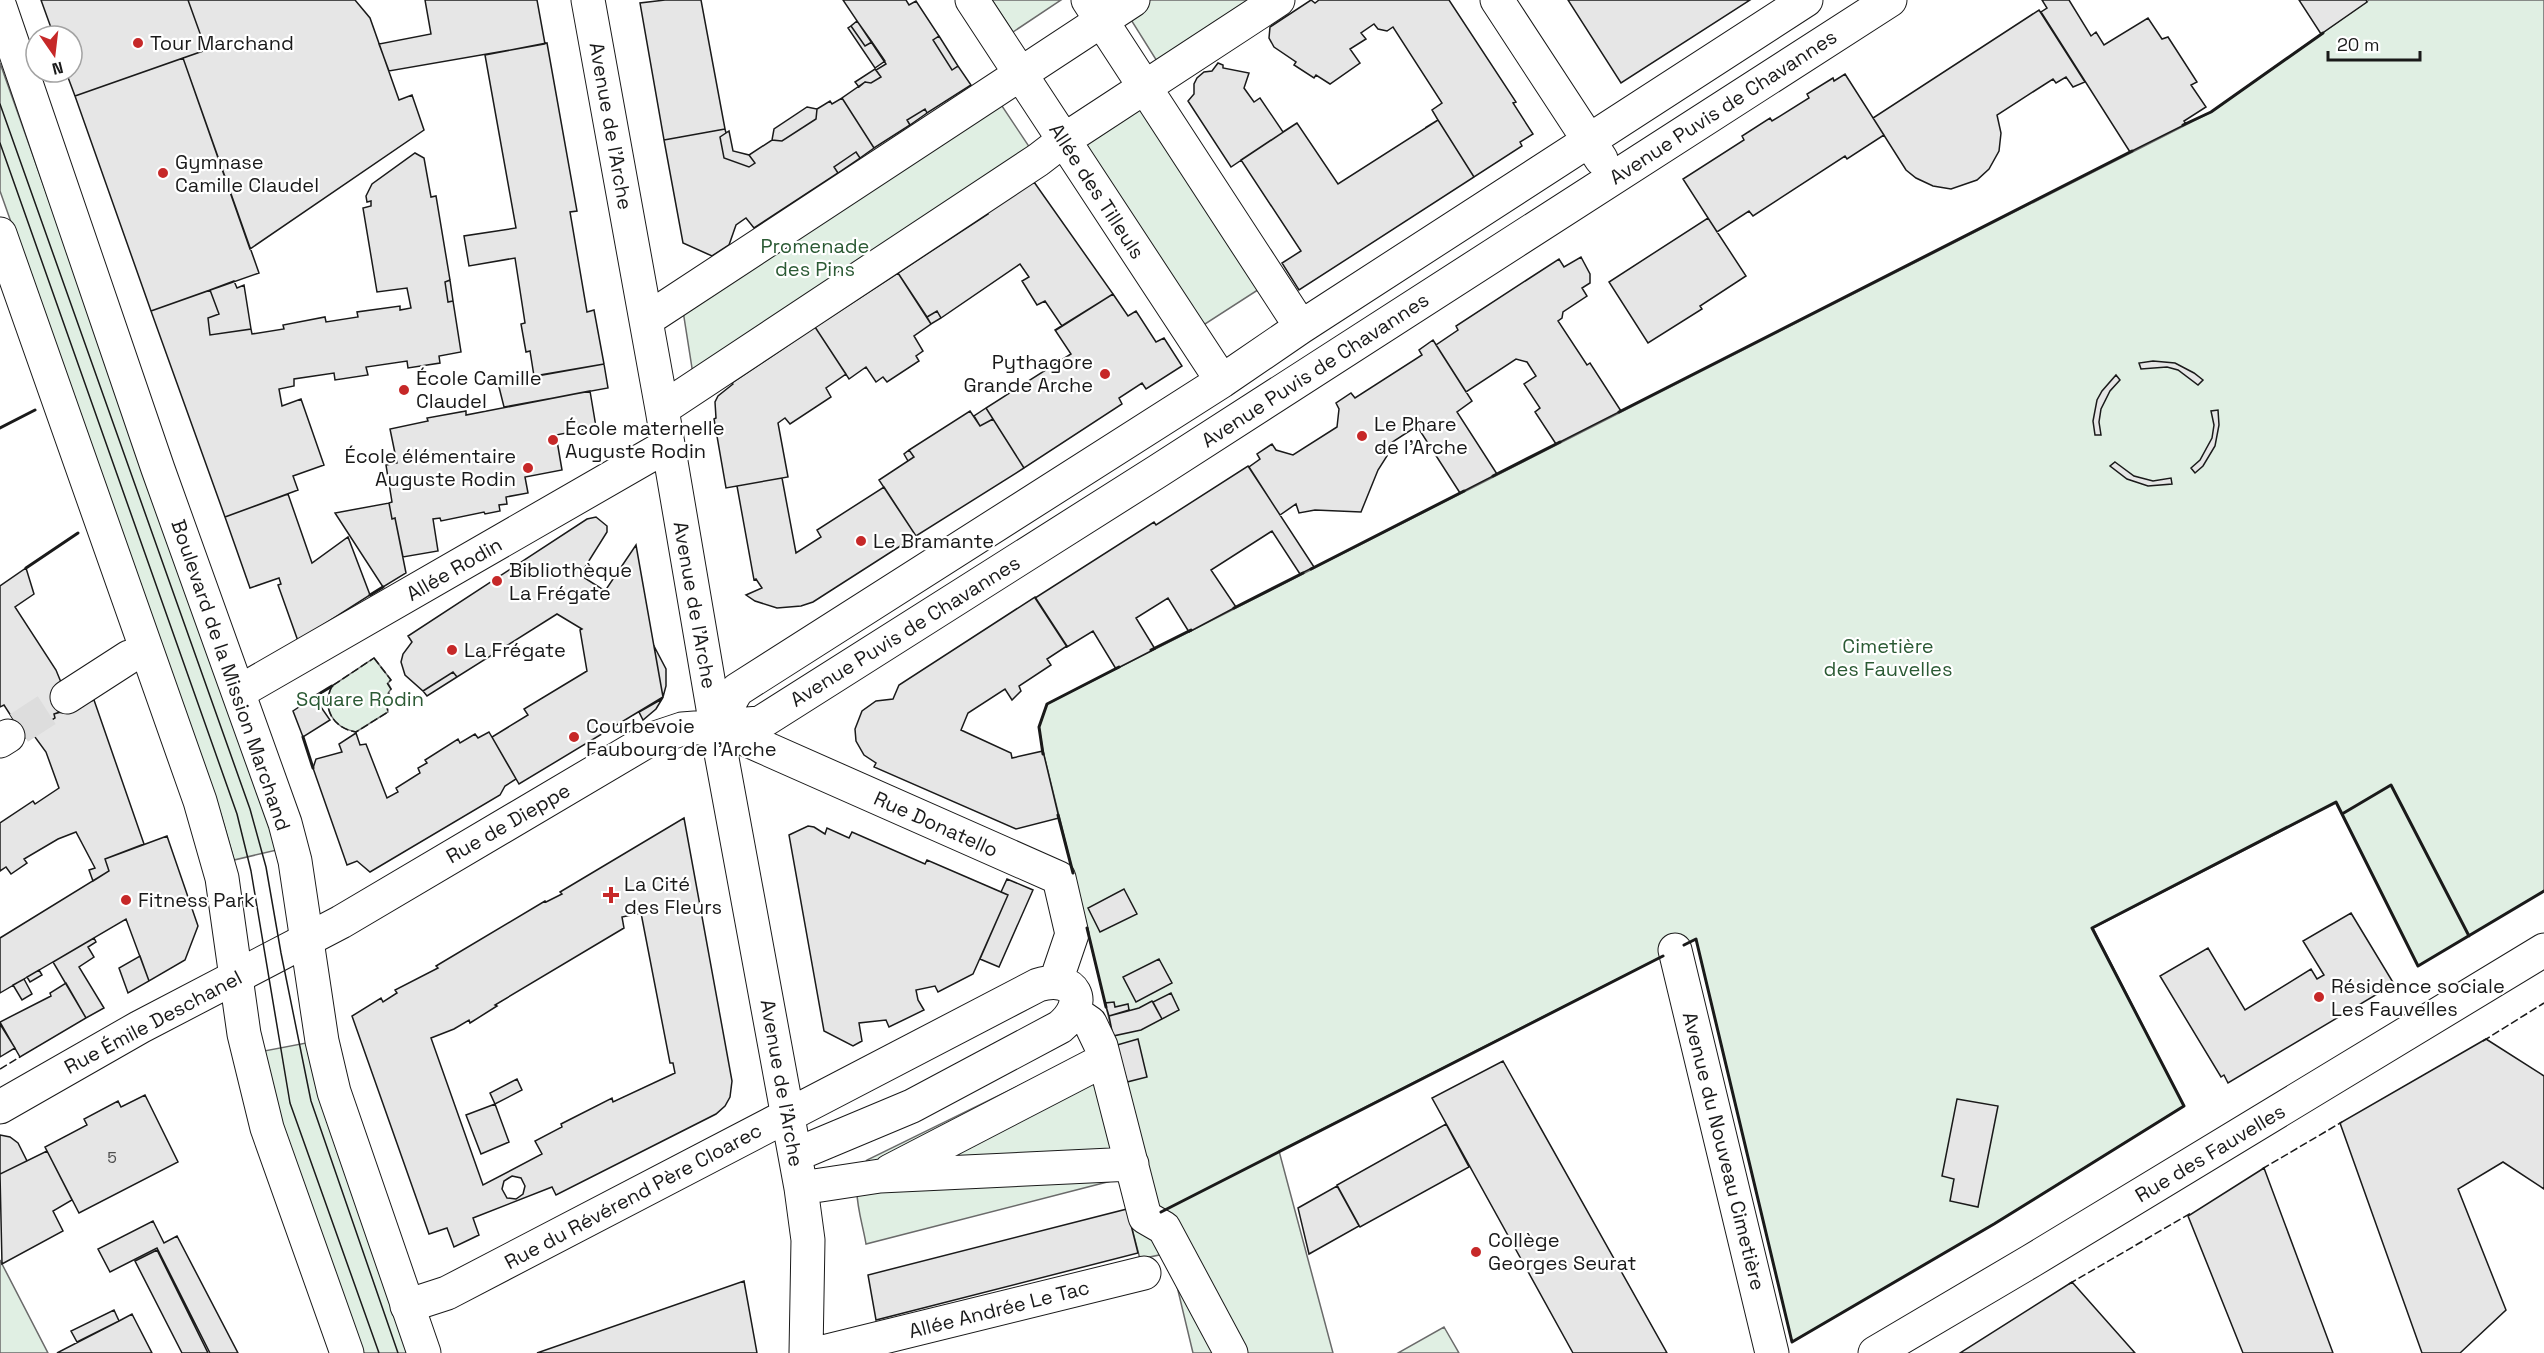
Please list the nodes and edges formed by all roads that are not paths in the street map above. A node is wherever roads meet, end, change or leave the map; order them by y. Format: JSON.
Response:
{"nodes":[{"id":1,"x":588,"y":0,"type":"edge"},
{"id":2,"x":972,"y":0,"type":"edge"},
{"id":3,"x":1133,"y":0,"type":"edge"},
{"id":4,"x":1278,"y":0,"type":"edge"},
{"id":5,"x":1806,"y":0,"type":"edge"},
{"id":6,"x":1890,"y":0,"type":"edge"},
{"id":7,"x":1507,"y":3,"type":"edge"},
{"id":8,"x":0,"y":7,"type":"edge"},
{"id":9,"x":1094,"y":11,"type":"edge"},
{"id":10,"x":1021,"y":74,"type":"junction"},
{"id":11,"x":1144,"y":87,"type":"junction"},
{"id":12,"x":1064,"y":140,"type":"junction"},
{"id":13,"x":1588,"y":141,"type":"junction"},
{"id":14,"x":1613,"y":178,"type":"junction"},
{"id":15,"x":0,"y":234,"type":"edge"},
{"id":16,"x":646,"y":320,"type":"junction"},
{"id":17,"x":1301,"y":327,"type":"junction"},
{"id":18,"x":1222,"y":381,"type":"junction"},
{"id":19,"x":662,"y":409,"type":"junction"},
{"id":20,"x":668,"y":445,"type":"junction"},
{"id":21,"x":129,"y":657,"type":"dead end"},
{"id":22,"x":239,"y":692,"type":"junction"},
{"id":23,"x":67,"y":697,"type":"tunnel mouth"},
{"id":24,"x":716,"y":726,"type":"junction"},
{"id":25,"x":307,"y":939,"type":"junction"},
{"id":26,"x":1675,"y":950,"type":"dead end"},
{"id":27,"x":2544,"y":951,"type":"edge"},
{"id":28,"x":238,"y":976,"type":"junction"},
{"id":29,"x":1056,"y":981,"type":"junction"},
{"id":30,"x":1074,"y":1012,"type":"junction"},
{"id":31,"x":1104,"y":1060,"type":"junction"},
{"id":32,"x":888,"y":1062,"type":"junction"},
{"id":33,"x":912,"y":1106,"type":"junction"},
{"id":34,"x":0,"y":1107,"type":"edge"},
{"id":35,"x":788,"y":1114,"type":"junction"},
{"id":36,"x":795,"y":1155,"type":"junction"},
{"id":37,"x":1132,"y":1164,"type":"junction"},
{"id":38,"x":880,"y":1176,"type":"junction"},
{"id":39,"x":801,"y":1188,"type":"junction"},
{"id":40,"x":1144,"y":1273,"type":"dead end"},
{"id":41,"x":407,"y":1306,"type":"junction"},
{"id":42,"x":347,"y":1353,"type":"edge"},
{"id":43,"x":423,"y":1353,"type":"edge"},
{"id":44,"x":806,"y":1353,"type":"edge"},
{"id":45,"x":819,"y":1353,"type":"edge"},
{"id":46,"x":1231,"y":1353,"type":"edge"},
{"id":47,"x":1772,"y":1353,"type":"edge"},
{"id":48,"x":1875,"y":1353,"type":"edge"}],
"edges":[{"from":1,"to":16,"type":"street","name":"Avenue de l'Arche"},
{"from":2,"to":10,"type":"street","name":"Allée des Tilleuls"},
{"from":3,"to":9,"type":"street"},
{"from":4,"to":11,"type":"street"},
{"from":5,"to":13,"type":"street","name":"Avenue Puvis de Chavannes"},
{"from":6,"to":14,"type":"street","name":"Avenue Puvis de Chavannes"},
{"from":7,"to":13,"type":"street"},
{"from":8,"to":22,"type":"street","name":"Boulevard de la Mission Marchand"},
{"from":9,"to":10,"type":"street"},
{"from":9,"to":11,"type":"street"},
{"from":10,"to":12,"type":"street","name":"Allée des Tilleuls"},
{"from":10,"to":16,"type":"street"},
{"from":11,"to":12,"type":"street"},
{"from":11,"to":17,"type":"street"},
{"from":12,"to":18,"type":"street","name":"Allée des Tilleuls"},
{"from":12,"to":19,"type":"street"},
{"from":13,"to":14,"type":"street"},
{"from":13,"to":17,"type":"street","name":"Avenue Puvis de Chavannes"},
{"from":14,"to":24,"type":"street","name":"Avenue Puvis de Chavannes"},
{"from":15,"to":28,"type":"street"},
{"from":16,"to":19,"type":"street","name":"Avenue de l'Arche"},
{"from":17,"to":18,"type":"street","name":"Avenue Puvis de Chavannes"},
{"from":18,"to":24,"type":"street","name":"Avenue Puvis de Chavannes"},
{"from":19,"to":20,"type":"street","name":"Avenue de l'Arche"},
{"from":20,"to":22,"type":"street","name":"Allée Rodin"},
{"from":20,"to":24,"type":"street","name":"Avenue de l'Arche"},
{"from":21,"to":23,"type":"street"},
{"from":22,"to":25,"type":"street","name":"Boulevard de la Mission Marchand"},
{"from":24,"to":25,"type":"street","name":"Rue de Dieppe"},
{"from":24,"to":29,"type":"street","name":"Rue Donatello"},
{"from":24,"to":35,"type":"street","name":"Avenue de l'Arche"},
{"from":25,"to":28,"type":"street","name":"Rue Émile Deschanel"},
{"from":25,"to":41,"type":"street","name":"Boulevard de la Mission Marchand"},
{"from":26,"to":47,"type":"street","name":"Avenue du Nouveau Cimetière"},
{"from":27,"to":48,"type":"street","name":"Rue des Fauvelles"},
{"from":28,"to":34,"type":"street","name":"Rue Émile Deschanel"},
{"from":28,"to":42,"type":"street"},
{"from":29,"to":30,"type":"street"},
{"from":29,"to":32,"type":"street","name":"Rue du Révérend Père Cloarec"},
{"from":30,"to":31,"type":"street"},
{"from":30,"to":33,"type":"street"},
{"from":31,"to":37,"type":"street"},
{"from":31,"to":38,"type":"street"},
{"from":32,"to":33,"type":"street"},
{"from":32,"to":35,"type":"street","name":"Rue du Révérend Père Cloarec"},
{"from":33,"to":36,"type":"street"},
{"from":35,"to":36,"type":"street","name":"Avenue de l'Arche"},
{"from":35,"to":41,"type":"street","name":"Rue du Révérend Père Cloarec"},
{"from":36,"to":39,"type":"street","name":"Avenue de l'Arche"},
{"from":37,"to":38,"type":"street"},
{"from":37,"to":46,"type":"street"},
{"from":38,"to":39,"type":"street"},
{"from":39,"to":44,"type":"street","name":"Avenue de l'Arche"},
{"from":40,"to":45,"type":"street","name":"Allée Andrée Le Tac"},
{"from":41,"to":43,"type":"street","name":"Boulevard de la Mission Marchand"}]}
